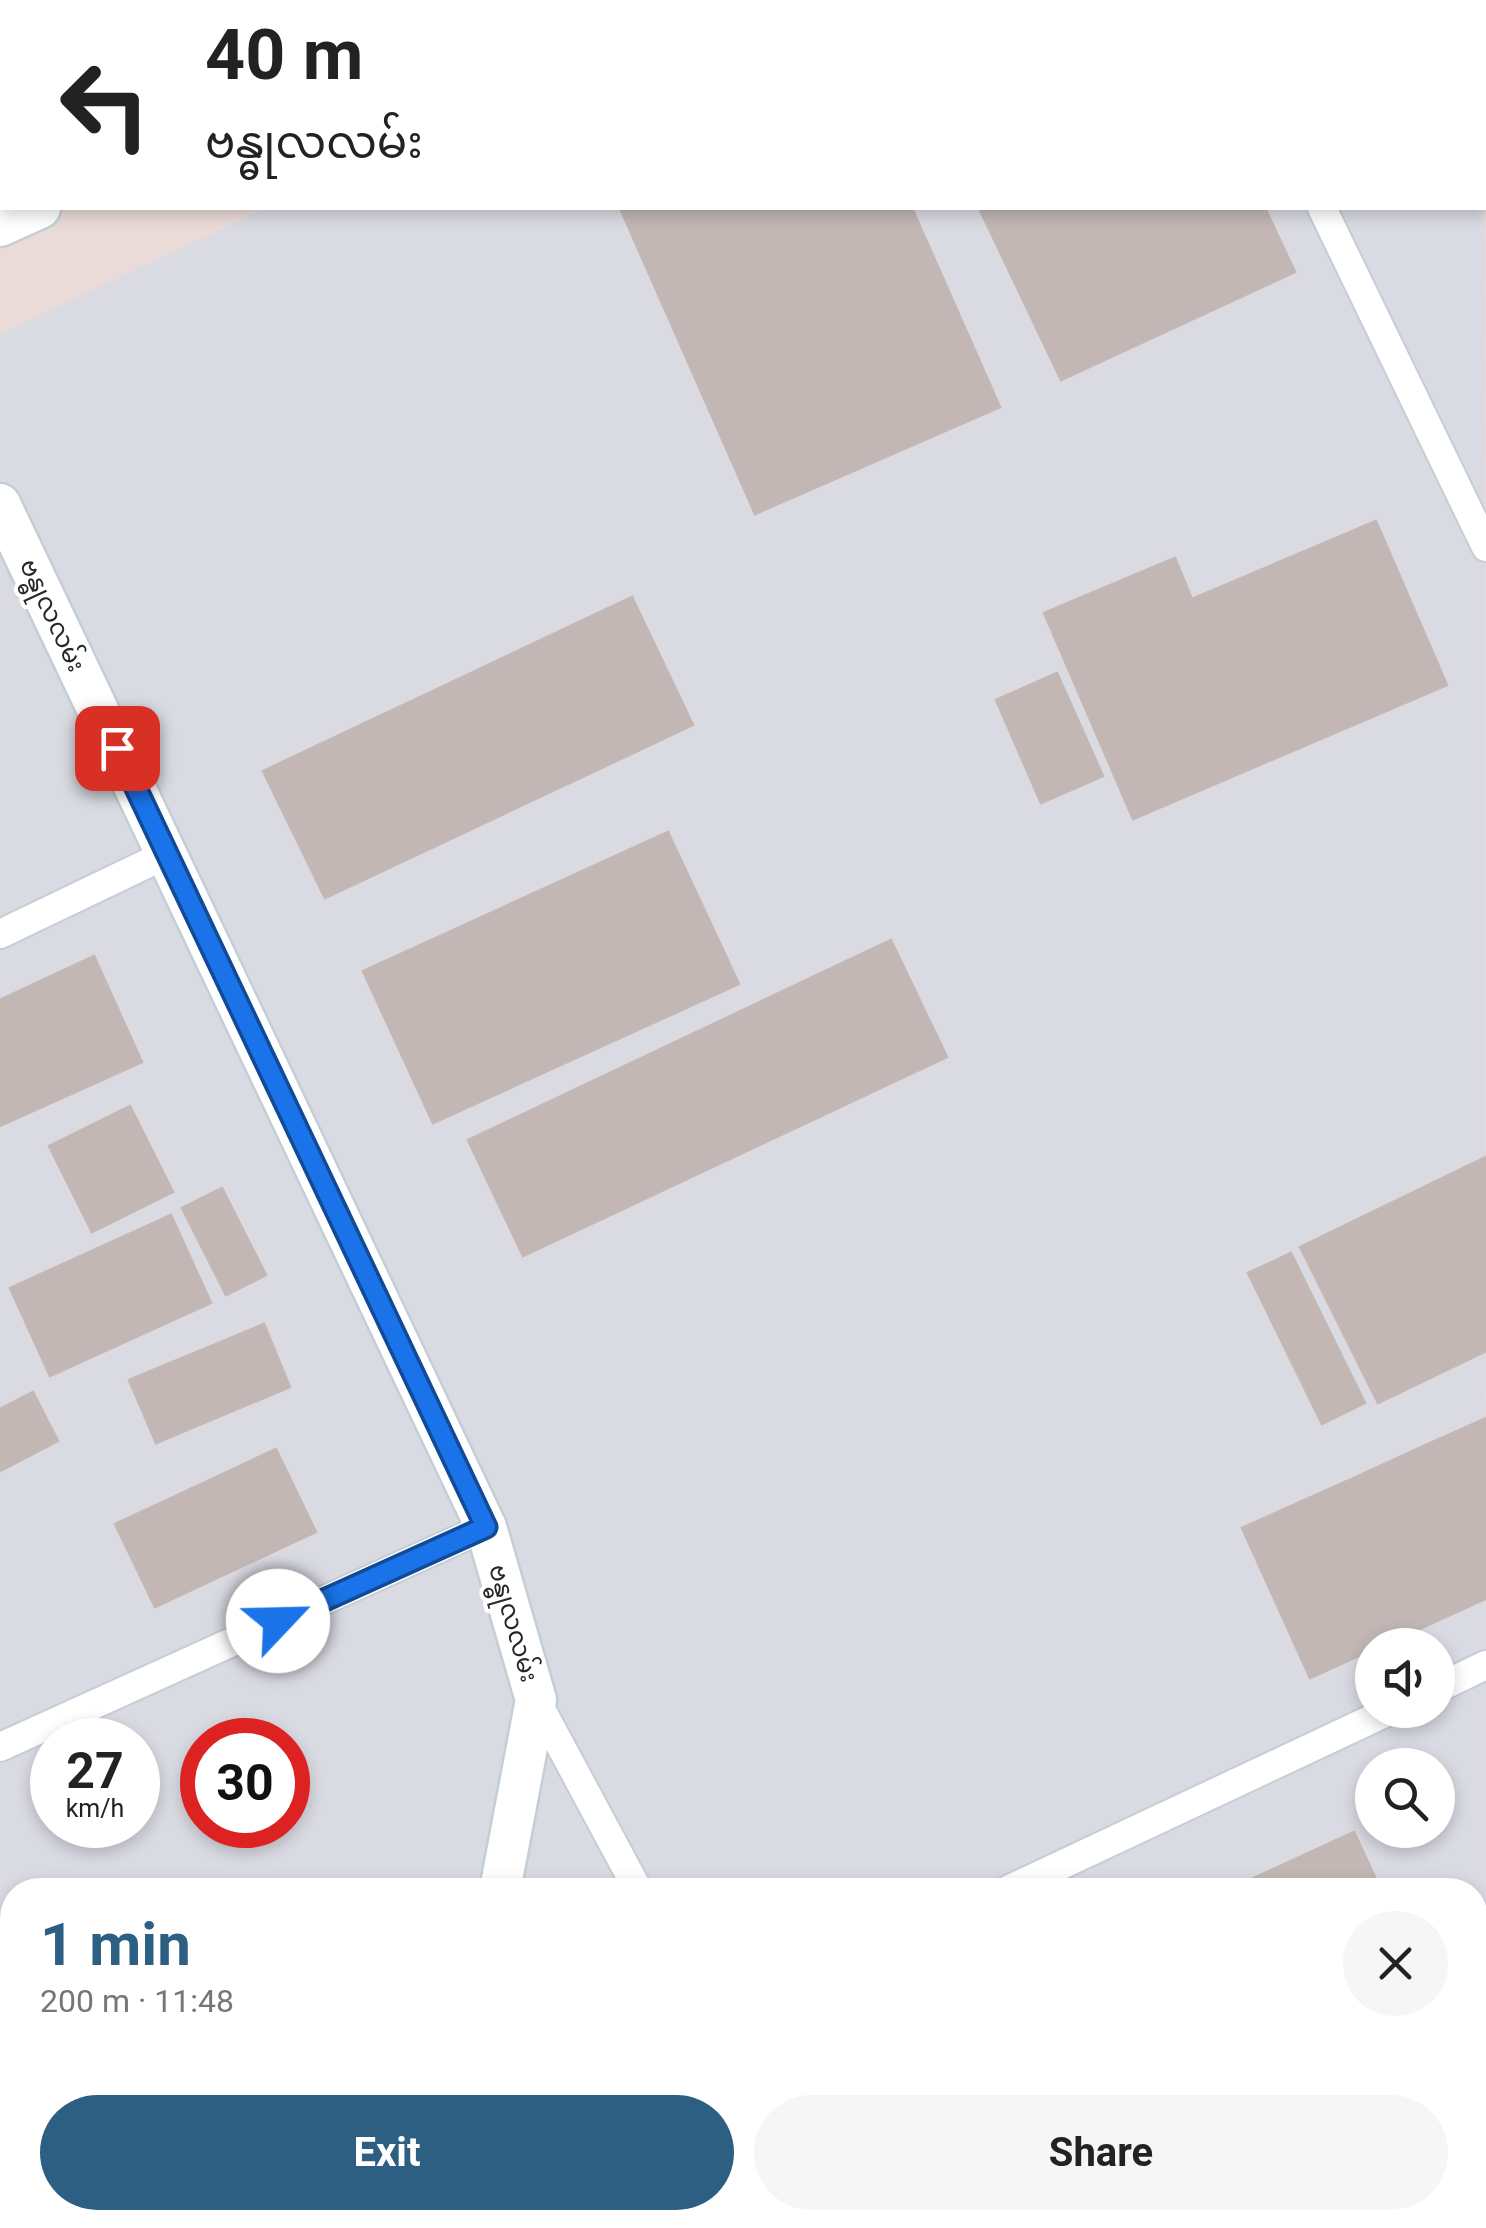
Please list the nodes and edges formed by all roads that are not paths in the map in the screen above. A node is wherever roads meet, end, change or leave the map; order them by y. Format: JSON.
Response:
{"nodes":[{"id":1,"x":36,"y":210,"type":"edge"},
{"id":2,"x":1323,"y":210,"type":"edge"},
{"id":3,"x":0,"y":226,"type":"edge"},
{"id":4,"x":0,"y":504,"type":"edge"},
{"id":5,"x":1486,"y":547,"type":"edge"},
{"id":6,"x":166,"y":854,"type":"junction"},
{"id":7,"x":0,"y":934,"type":"edge"},
{"id":8,"x":486,"y":1527,"type":"junction"},
{"id":9,"x":1486,"y":1665,"type":"edge"},
{"id":10,"x":1455,"y":1680,"type":"edge"},
{"id":11,"x":536,"y":1700,"type":"junction"},
{"id":12,"x":1355,"y":1727,"type":"edge"},
{"id":13,"x":0,"y":1746,"type":"edge"},
{"id":14,"x":502,"y":1878,"type":"edge"},
{"id":15,"x":632,"y":1878,"type":"edge"},
{"id":16,"x":1034,"y":1878,"type":"edge"}],
"edges":[{"from":1,"to":3,"type":"street"},
{"from":2,"to":5,"type":"street"},
{"from":4,"to":6,"type":"street","name":"ဗန္ဓုလလမ်း"},
{"from":6,"to":7,"type":"street"},
{"from":6,"to":8,"type":"street","name":"ဗန္ဓုလလမ်း"},
{"from":8,"to":11,"type":"street","name":"ဗန္ဓုလလမ်း"},
{"from":8,"to":13,"type":"street"},
{"from":9,"to":10,"type":"street"},
{"from":11,"to":14,"type":"street","name":"ဗန္ဓုလလမ်း"},
{"from":11,"to":15,"type":"street"},
{"from":12,"to":16,"type":"street"}]}
